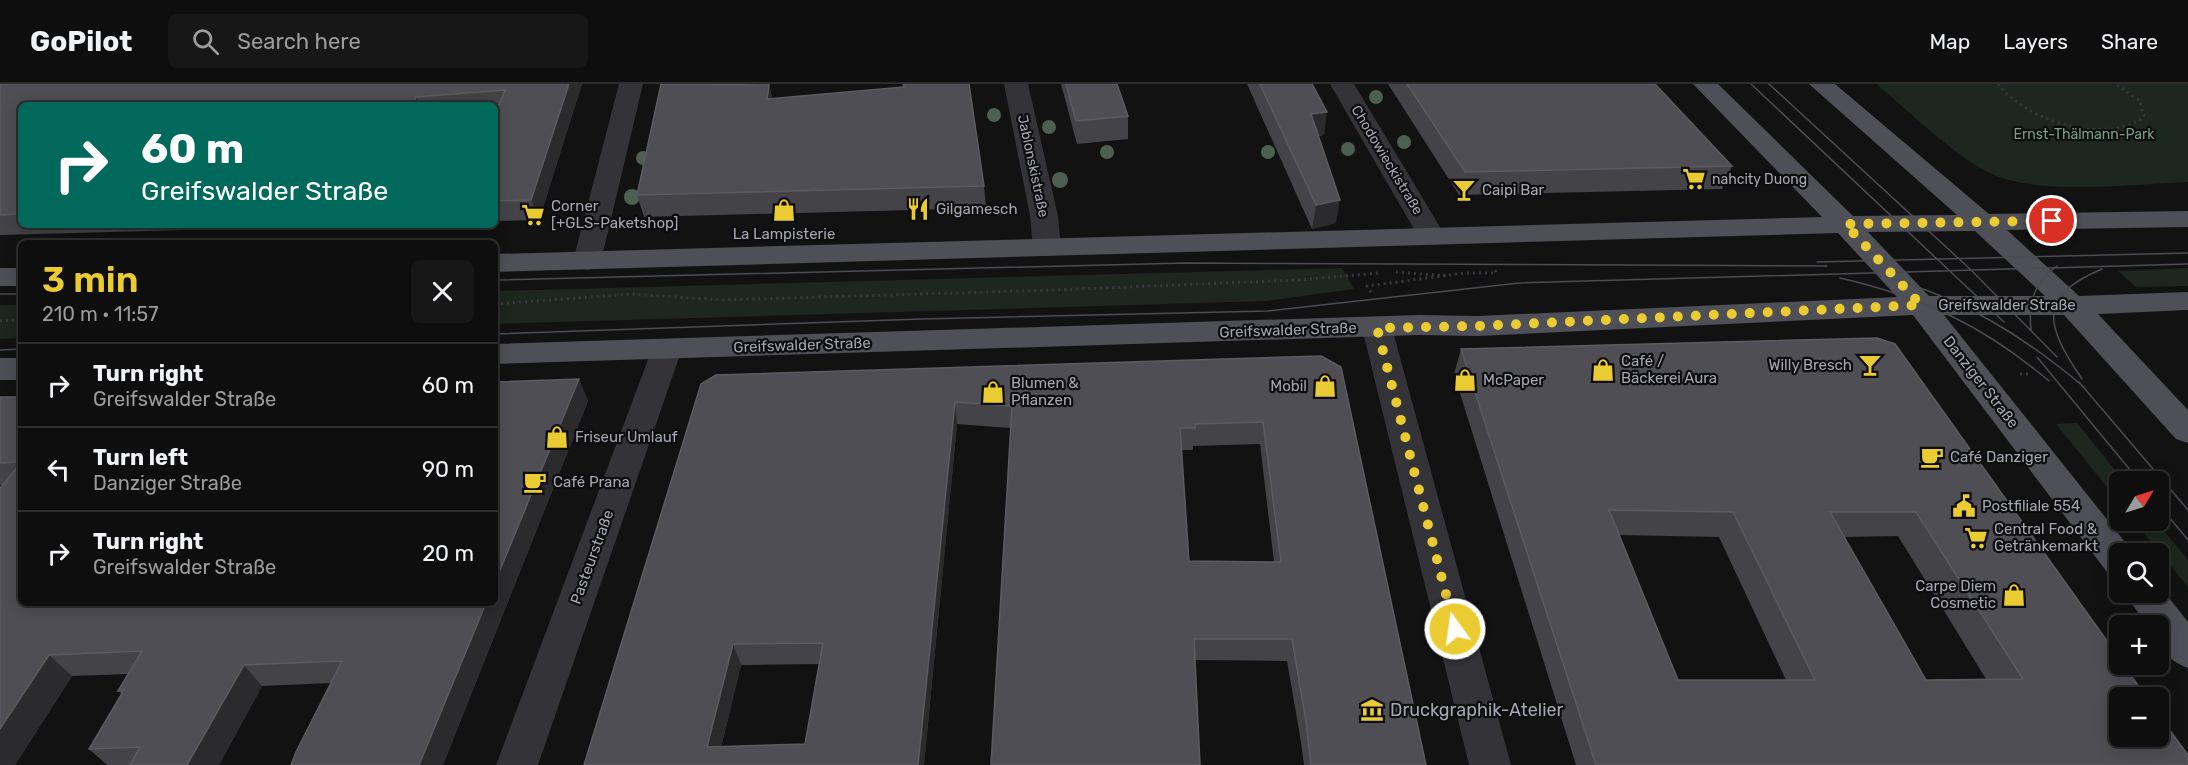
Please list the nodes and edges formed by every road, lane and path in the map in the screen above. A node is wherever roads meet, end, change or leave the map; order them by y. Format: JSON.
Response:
{"nodes":[{"id":1,"x":631,"y":84,"type":"edge"},
{"id":2,"x":1016,"y":84,"type":"edge"},
{"id":3,"x":1342,"y":84,"type":"edge"},
{"id":4,"x":1705,"y":84,"type":"edge"},
{"id":5,"x":1821,"y":84,"type":"edge"},
{"id":6,"x":1998,"y":84,"type":"edge"},
{"id":7,"x":2116,"y":84,"type":"edge"},
{"id":8,"x":2188,"y":219,"type":"edge"},
{"id":9,"x":1982,"y":223,"type":"junction"},
{"id":10,"x":1845,"y":224,"type":"junction"},
{"id":11,"x":1432,"y":237,"type":"junction"},
{"id":12,"x":1047,"y":248,"type":"junction"},
{"id":13,"x":588,"y":261,"type":"junction"},
{"id":14,"x":498,"y":263,"type":"edge"},
{"id":15,"x":1496,"y":268,"type":"dead end"},
{"id":16,"x":1383,"y":272,"type":"dead end"},
{"id":17,"x":1394,"y":272,"type":"dead end"},
{"id":18,"x":1446,"y":276,"type":"junction"},
{"id":19,"x":0,"y":277,"type":"edge"},
{"id":20,"x":18,"y":277,"type":"edge"},
{"id":21,"x":1371,"y":292,"type":"dead end"},
{"id":22,"x":2188,"y":301,"type":"edge"},
{"id":23,"x":498,"y":304,"type":"edge"},
{"id":24,"x":1921,"y":305,"type":"junction"},
{"id":25,"x":2071,"y":306,"type":"junction"},
{"id":26,"x":18,"y":320,"type":"edge"},
{"id":27,"x":0,"y":321,"type":"edge"},
{"id":28,"x":1377,"y":328,"type":"junction"},
{"id":29,"x":667,"y":349,"type":"junction"},
{"id":30,"x":498,"y":354,"type":"edge"},
{"id":31,"x":0,"y":369,"type":"edge"},
{"id":32,"x":18,"y":369,"type":"edge"},
{"id":33,"x":2188,"y":431,"type":"edge"},
{"id":34,"x":2109,"y":548,"type":"edge"},
{"id":35,"x":2151,"y":603,"type":"edge"},
{"id":36,"x":2188,"y":651,"type":"edge"},
{"id":37,"x":517,"y":765,"type":"edge"},
{"id":38,"x":1490,"y":765,"type":"edge"}],
"edges":[{"from":1,"to":13,"type":"street"},
{"from":2,"to":12,"type":"street","name":"Jablonskistraße"},
{"from":3,"to":11,"type":"street","name":"Chodowieckistraße"},
{"from":4,"to":10,"type":"main road","name":"Danziger Straße"},
{"from":5,"to":9,"type":"main road"},
{"from":6,"to":7,"type":"path"},
{"from":8,"to":9,"type":"main road"},
{"from":9,"to":10,"type":"main road"},
{"from":9,"to":25,"type":"main road"},
{"from":10,"to":11,"type":"main road"},
{"from":10,"to":24,"type":"main road","name":"Danziger Straße"},
{"from":11,"to":12,"type":"main road"},
{"from":12,"to":13,"type":"main road"},
{"from":13,"to":14,"type":"main road"},
{"from":15,"to":18,"type":"path"},
{"from":16,"to":23,"type":"path"},
{"from":17,"to":18,"type":"path"},
{"from":18,"to":21,"type":"path"},
{"from":19,"to":20,"type":"main road"},
{"from":22,"to":25,"type":"main road","name":"Greifswalder Straße"},
{"from":24,"to":25,"type":"main road","name":"Greifswalder Straße"},
{"from":24,"to":28,"type":"main road","name":"Greifswalder Straße"},
{"from":24,"to":34,"type":"main road","name":"Danziger Straße"},
{"from":25,"to":33,"type":"main road"},
{"from":26,"to":27,"type":"path"},
{"from":28,"to":29,"type":"main road","name":"Greifswalder Straße"},
{"from":28,"to":38,"type":"street"},
{"from":29,"to":30,"type":"main road","name":"Greifswalder Straße"},
{"from":29,"to":37,"type":"street","name":"Pasteurstraße"},
{"from":31,"to":32,"type":"main road"},
{"from":35,"to":36,"type":"main road"}]}
